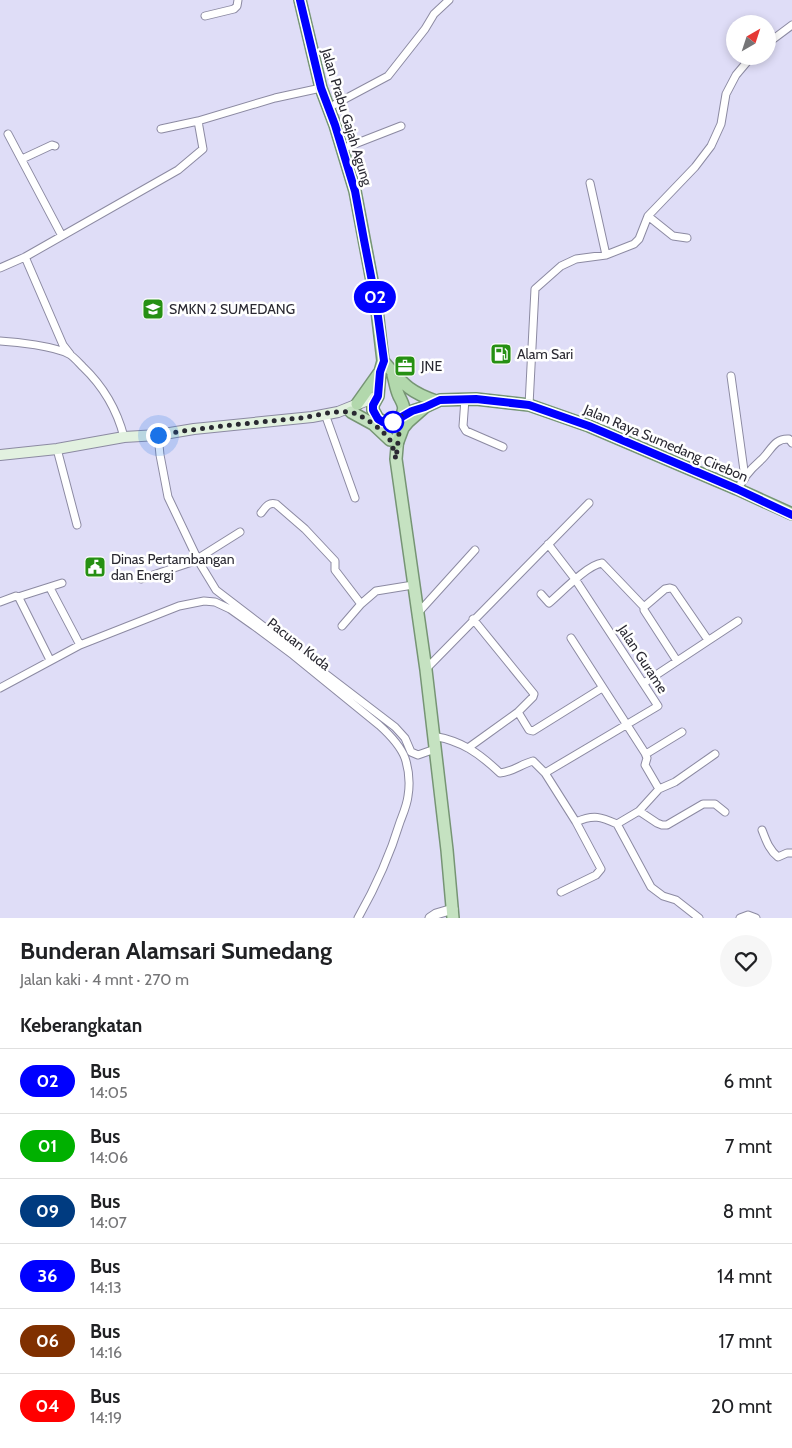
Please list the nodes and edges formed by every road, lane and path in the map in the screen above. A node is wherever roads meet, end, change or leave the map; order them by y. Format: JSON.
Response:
{"nodes":[{"id":1,"x":238,"y":0,"type":"edge"},
{"id":2,"x":300,"y":0,"type":"edge"},
{"id":3,"x":449,"y":0,"type":"edge"},
{"id":4,"x":205,"y":16,"type":"dead end"},
{"id":5,"x":792,"y":25,"type":"edge"},
{"id":6,"x":776,"y":37,"type":"edge"},
{"id":7,"x":744,"y":65,"type":"edge"},
{"id":8,"x":321,"y":88,"type":"junction"},
{"id":9,"x":328,"y":108,"type":"junction"},
{"id":10,"x":198,"y":121,"type":"junction"},
{"id":11,"x":401,"y":126,"type":"dead end"},
{"id":12,"x":161,"y":129,"type":"dead end"},
{"id":13,"x":8,"y":134,"type":"dead end"},
{"id":14,"x":55,"y":146,"type":"dead end"},
{"id":15,"x":342,"y":149,"type":"junction"},
{"id":16,"x":22,"y":158,"type":"junction"},
{"id":17,"x":590,"y":183,"type":"dead end"},
{"id":18,"x":648,"y":216,"type":"junction"},
{"id":19,"x":62,"y":236,"type":"junction"},
{"id":20,"x":687,"y":238,"type":"dead end"},
{"id":21,"x":606,"y":255,"type":"junction"},
{"id":22,"x":25,"y":257,"type":"junction"},
{"id":23,"x":0,"y":268,"type":"edge"},
{"id":24,"x":0,"y":341,"type":"edge"},
{"id":25,"x":70,"y":355,"type":"junction"},
{"id":26,"x":382,"y":367,"type":"junction"},
{"id":27,"x":392,"y":371,"type":"junction"},
{"id":28,"x":731,"y":376,"type":"dead end"},
{"id":29,"x":378,"y":396,"type":"junction"},
{"id":30,"x":399,"y":396,"type":"junction"},
{"id":31,"x":465,"y":399,"type":"junction"},
{"id":32,"x":424,"y":402,"type":"junction"},
{"id":33,"x":529,"y":405,"type":"junction"},
{"id":34,"x":354,"y":408,"type":"junction"},
{"id":35,"x":326,"y":414,"type":"junction"},
{"id":36,"x":401,"y":416,"type":"junction"},
{"id":37,"x":378,"y":419,"type":"junction"},
{"id":38,"x":158,"y":435,"type":"junction"},
{"id":39,"x":124,"y":437,"type":"junction"},
{"id":40,"x":393,"y":442,"type":"junction"},
{"id":41,"x":792,"y":443,"type":"edge"},
{"id":42,"x":504,"y":447,"type":"dead end"},
{"id":43,"x":57,"y":449,"type":"junction"},
{"id":44,"x":0,"y":455,"type":"edge"},
{"id":45,"x":745,"y":478,"type":"junction"},
{"id":46,"x":737,"y":489,"type":"junction"},
{"id":47,"x":355,"y":498,"type":"dead end"},
{"id":48,"x":589,"y":503,"type":"dead end"},
{"id":49,"x":261,"y":513,"type":"dead end"},
{"id":50,"x":792,"y":514,"type":"edge"},
{"id":51,"x":77,"y":525,"type":"dead end"},
{"id":52,"x":240,"y":532,"type":"dead end"},
{"id":53,"x":548,"y":544,"type":"junction"},
{"id":54,"x":475,"y":550,"type":"dead end"},
{"id":55,"x":198,"y":559,"type":"junction"},
{"id":56,"x":141,"y":579,"type":"dead end"},
{"id":57,"x":576,"y":579,"type":"junction"},
{"id":58,"x":62,"y":583,"type":"dead end"},
{"id":59,"x":414,"y":585,"type":"junction"},
{"id":60,"x":50,"y":588,"type":"junction"},
{"id":61,"x":541,"y":594,"type":"dead end"},
{"id":62,"x":18,"y":597,"type":"junction"},
{"id":63,"x":0,"y":602,"type":"edge"},
{"id":64,"x":361,"y":604,"type":"junction"},
{"id":65,"x":644,"y":607,"type":"junction"},
{"id":66,"x":417,"y":613,"type":"junction"},
{"id":67,"x":473,"y":620,"type":"junction"},
{"id":68,"x":738,"y":621,"type":"dead end"},
{"id":69,"x":342,"y":626,"type":"dead end"},
{"id":70,"x":571,"y":638,"type":"dead end"},
{"id":71,"x":708,"y":640,"type":"junction"},
{"id":72,"x":80,"y":646,"type":"junction"},
{"id":73,"x":50,"y":660,"type":"junction"},
{"id":74,"x":676,"y":661,"type":"junction"},
{"id":75,"x":426,"y":670,"type":"junction"},
{"id":76,"x":644,"y":683,"type":"junction"},
{"id":77,"x":0,"y":688,"type":"edge"},
{"id":78,"x":602,"y":688,"type":"junction"},
{"id":79,"x":518,"y":712,"type":"junction"},
{"id":80,"x":626,"y":723,"type":"junction"},
{"id":81,"x":682,"y":732,"type":"dead end"},
{"id":82,"x":433,"y":736,"type":"junction"},
{"id":83,"x":468,"y":748,"type":"junction"},
{"id":84,"x":434,"y":749,"type":"junction"},
{"id":85,"x":646,"y":754,"type":"junction"},
{"id":86,"x":715,"y":754,"type":"dead end"},
{"id":87,"x":545,"y":773,"type":"junction"},
{"id":88,"x":659,"y":789,"type":"junction"},
{"id":89,"x":639,"y":811,"type":"junction"},
{"id":90,"x":725,"y":812,"type":"dead end"},
{"id":91,"x":576,"y":822,"type":"junction"},
{"id":92,"x":618,"y":824,"type":"junction"},
{"id":93,"x":762,"y":830,"type":"dead end"},
{"id":94,"x":792,"y":853,"type":"edge"},
{"id":95,"x":561,"y":892,"type":"dead end"},
{"id":96,"x":453,"y":913,"type":"edge"},
{"id":97,"x":358,"y":918,"type":"edge"},
{"id":98,"x":430,"y":918,"type":"edge"},
{"id":99,"x":700,"y":918,"type":"edge"},
{"id":100,"x":740,"y":918,"type":"edge"},
{"id":101,"x":756,"y":918,"type":"edge"}],
"edges":[{"from":1,"to":4,"type":"street"},
{"from":2,"to":8,"type":"highway","name":"Jalan Prabu Gajah Agung"},
{"from":3,"to":9,"type":"street"},
{"from":5,"to":6,"type":"street"},
{"from":7,"to":18,"type":"street"},
{"from":8,"to":9,"type":"highway","name":"Jalan Prabu Gajah Agung"},
{"from":8,"to":10,"type":"street"},
{"from":9,"to":15,"type":"highway","name":"Jalan Prabu Gajah Agung"},
{"from":10,"to":12,"type":"street"},
{"from":10,"to":19,"type":"street"},
{"from":11,"to":15,"type":"street"},
{"from":13,"to":16,"type":"street"},
{"from":14,"to":16,"type":"street"},
{"from":15,"to":26,"type":"highway","name":"Jalan Prabu Gajah Agung"},
{"from":16,"to":19,"type":"street"},
{"from":17,"to":21,"type":"street"},
{"from":18,"to":20,"type":"street"},
{"from":18,"to":21,"type":"street"},
{"from":19,"to":22,"type":"street"},
{"from":21,"to":33,"type":"street"},
{"from":22,"to":23,"type":"street"},
{"from":22,"to":25,"type":"street"},
{"from":24,"to":25,"type":"street"},
{"from":25,"to":39,"type":"street"},
{"from":26,"to":27,"type":"highway"},
{"from":26,"to":29,"type":"highway","name":"Jalan Prabu Gajah Agung"},
{"from":26,"to":34,"type":"highway"},
{"from":27,"to":30,"type":"highway"},
{"from":27,"to":32,"type":"highway"},
{"from":28,"to":45,"type":"street"},
{"from":29,"to":30,"type":"highway"},
{"from":29,"to":34,"type":"main road"},
{"from":29,"to":37,"type":"highway"},
{"from":30,"to":32,"type":"highway"},
{"from":30,"to":36,"type":"highway"},
{"from":31,"to":32,"type":"highway","name":"Jalan Raya Sumedang Cirebon"},
{"from":31,"to":33,"type":"highway","name":"Jalan Raya Sumedang Cirebon"},
{"from":31,"to":42,"type":"street"},
{"from":32,"to":36,"type":"highway"},
{"from":32,"to":40,"type":"highway"},
{"from":33,"to":46,"type":"highway","name":"Jalan Raya Sumedang Cirebon"},
{"from":34,"to":35,"type":"main road"},
{"from":34,"to":37,"type":"main road"},
{"from":34,"to":40,"type":"main road"},
{"from":35,"to":38,"type":"main road"},
{"from":35,"to":47,"type":"street"},
{"from":36,"to":37,"type":"highway"},
{"from":36,"to":40,"type":"main road"},
{"from":37,"to":40,"type":"main road"},
{"from":38,"to":39,"type":"main road"},
{"from":38,"to":55,"type":"street"},
{"from":39,"to":43,"type":"main road"},
{"from":40,"to":59,"type":"main road"},
{"from":41,"to":45,"type":"street"},
{"from":43,"to":44,"type":"main road"},
{"from":43,"to":51,"type":"street"},
{"from":45,"to":46,"type":"street"},
{"from":46,"to":50,"type":"highway","name":"Jalan Raya Sumedang Cirebon"},
{"from":48,"to":53,"type":"street"},
{"from":49,"to":64,"type":"street"},
{"from":52,"to":55,"type":"street"},
{"from":53,"to":57,"type":"street","name":"Jalan Gurame"},
{"from":53,"to":67,"type":"street"},
{"from":54,"to":66,"type":"street"},
{"from":55,"to":56,"type":"street"},
{"from":55,"to":84,"type":"street"},
{"from":57,"to":61,"type":"street"},
{"from":57,"to":65,"type":"street"},
{"from":57,"to":76,"type":"street","name":"Jalan Gurame"},
{"from":58,"to":60,"type":"street"},
{"from":59,"to":64,"type":"street"},
{"from":59,"to":66,"type":"main road"},
{"from":60,"to":62,"type":"street"},
{"from":60,"to":72,"type":"street"},
{"from":62,"to":63,"type":"street"},
{"from":62,"to":73,"type":"street"},
{"from":64,"to":69,"type":"street"},
{"from":65,"to":71,"type":"street"},
{"from":65,"to":74,"type":"street"},
{"from":66,"to":75,"type":"main road"},
{"from":67,"to":75,"type":"street"},
{"from":67,"to":79,"type":"street"},
{"from":68,"to":71,"type":"street"},
{"from":70,"to":78,"type":"street"},
{"from":71,"to":74,"type":"street"},
{"from":72,"to":73,"type":"street","name":"Pacuan Kuda"},
{"from":72,"to":97,"type":"street","name":"Pacuan Kuda"},
{"from":73,"to":77,"type":"street","name":"Pacuan Kuda"},
{"from":74,"to":76,"type":"street"},
{"from":75,"to":82,"type":"main road"},
{"from":76,"to":80,"type":"street","name":"Jalan Gurame"},
{"from":78,"to":79,"type":"street"},
{"from":78,"to":80,"type":"street"},
{"from":79,"to":83,"type":"street"},
{"from":80,"to":85,"type":"street"},
{"from":80,"to":87,"type":"street","name":"Jalan Gurame"},
{"from":81,"to":85,"type":"street"},
{"from":82,"to":83,"type":"street"},
{"from":82,"to":84,"type":"main road"},
{"from":83,"to":87,"type":"street"},
{"from":84,"to":96,"type":"main road"},
{"from":85,"to":88,"type":"street"},
{"from":86,"to":88,"type":"street"},
{"from":87,"to":91,"type":"street"},
{"from":88,"to":89,"type":"street"},
{"from":89,"to":90,"type":"street"},
{"from":89,"to":92,"type":"street"},
{"from":91,"to":92,"type":"street"},
{"from":91,"to":95,"type":"street"},
{"from":92,"to":99,"type":"street"},
{"from":93,"to":94,"type":"street"},
{"from":96,"to":98,"type":"street"},
{"from":100,"to":101,"type":"street"}]}
